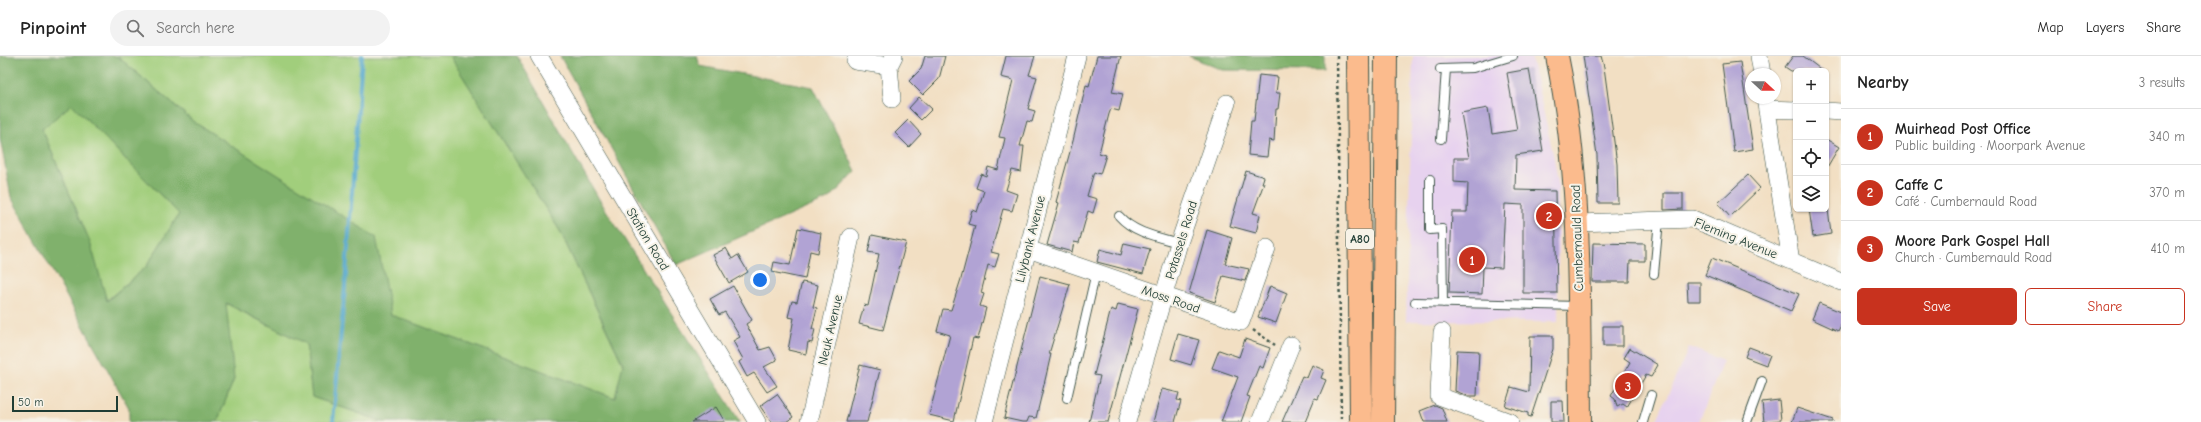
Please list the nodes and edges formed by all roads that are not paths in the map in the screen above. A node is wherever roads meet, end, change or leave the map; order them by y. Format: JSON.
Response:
{"nodes":[{"id":1,"x":539,"y":56,"type":"edge"},
{"id":2,"x":1077,"y":56,"type":"edge"},
{"id":3,"x":1358,"y":56,"type":"edge"},
{"id":4,"x":1386,"y":56,"type":"edge"},
{"id":5,"x":1513,"y":56,"type":"edge"},
{"id":6,"x":1557,"y":56,"type":"edge"},
{"id":7,"x":1759,"y":56,"type":"edge"},
{"id":8,"x":855,"y":61,"type":"dead end"},
{"id":9,"x":892,"y":61,"type":"edge"},
{"id":10,"x":1761,"y":68,"type":"edge"},
{"id":11,"x":892,"y":99,"type":"dead end"},
{"id":12,"x":1227,"y":103,"type":"dead end"},
{"id":13,"x":1766,"y":104,"type":"edge"},
{"id":14,"x":1770,"y":104,"type":"edge"},
{"id":15,"x":1793,"y":109,"type":"edge"},
{"id":16,"x":1829,"y":111,"type":"edge"},
{"id":17,"x":1841,"y":112,"type":"edge"},
{"id":18,"x":1441,"y":139,"type":"dead end"},
{"id":19,"x":1430,"y":179,"type":"dead end"},
{"id":20,"x":1119,"y":216,"type":"dead end"},
{"id":21,"x":1659,"y":220,"type":"junction"},
{"id":22,"x":1578,"y":223,"type":"junction"},
{"id":23,"x":851,"y":237,"type":"dead end"},
{"id":24,"x":1179,"y":243,"type":"junction"},
{"id":25,"x":1267,"y":248,"type":"dead end"},
{"id":26,"x":1028,"y":249,"type":"junction"},
{"id":27,"x":1791,"y":261,"type":"junction"},
{"id":28,"x":1096,"y":272,"type":"junction"},
{"id":29,"x":1654,"y":274,"type":"dead end"},
{"id":30,"x":1841,"y":282,"type":"edge"},
{"id":31,"x":1164,"y":297,"type":"junction"},
{"id":32,"x":1415,"y":302,"type":"dead end"},
{"id":33,"x":1443,"y":302,"type":"junction"},
{"id":34,"x":1579,"y":306,"type":"junction"},
{"id":35,"x":1442,"y":332,"type":"dead end"},
{"id":36,"x":1289,"y":349,"type":"road end"},
{"id":37,"x":1762,"y":381,"type":"dead end"},
{"id":38,"x":1651,"y":394,"type":"dead end"},
{"id":39,"x":1067,"y":398,"type":"dead end"},
{"id":40,"x":757,"y":422,"type":"edge"},
{"id":41,"x":809,"y":422,"type":"edge"},
{"id":42,"x":984,"y":422,"type":"edge"},
{"id":43,"x":1127,"y":422,"type":"edge"},
{"id":44,"x":1260,"y":422,"type":"edge"},
{"id":45,"x":1361,"y":422,"type":"edge"},
{"id":46,"x":1384,"y":422,"type":"edge"},
{"id":47,"x":1510,"y":422,"type":"edge"},
{"id":48,"x":1580,"y":422,"type":"edge"},
{"id":49,"x":1643,"y":422,"type":"edge"},
{"id":50,"x":1746,"y":422,"type":"edge"}],
"edges":[{"from":1,"to":40,"type":"street","name":"Station Road"},
{"from":2,"to":26,"type":"street","name":"Lilybank Avenue"},
{"from":3,"to":45,"type":"main road","number":"A80"},
{"from":4,"to":46,"type":"main road","number":"A80"},
{"from":5,"to":18,"type":"lane"},
{"from":6,"to":22,"type":"main road","name":"Cumbernauld Road"},
{"from":7,"to":10,"type":"street"},
{"from":8,"to":9,"type":"street"},
{"from":9,"to":11,"type":"street"},
{"from":12,"to":24,"type":"street","name":"Potassels Road"},
{"from":13,"to":27,"type":"street"},
{"from":14,"to":15,"type":"street"},
{"from":16,"to":17,"type":"street"},
{"from":19,"to":33,"type":"lane"},
{"from":20,"to":24,"type":"lane"},
{"from":21,"to":22,"type":"street","name":"Fleming Avenue"},
{"from":21,"to":27,"type":"street","name":"Fleming Avenue"},
{"from":21,"to":29,"type":"lane"},
{"from":22,"to":34,"type":"main road","name":"Cumbernauld Road"},
{"from":23,"to":41,"type":"street","name":"Neuk Avenue"},
{"from":24,"to":31,"type":"street","name":"Potassels Road"},
{"from":25,"to":31,"type":"street","name":"Moss Road"},
{"from":26,"to":28,"type":"street","name":"Moss Road"},
{"from":26,"to":42,"type":"street","name":"Lilybank Avenue"},
{"from":27,"to":30,"type":"street","name":"Fleming Avenue"},
{"from":28,"to":31,"type":"street","name":"Moss Road"},
{"from":28,"to":39,"type":"lane"},
{"from":31,"to":43,"type":"street","name":"Potassels Road"},
{"from":32,"to":33,"type":"lane"},
{"from":33,"to":34,"type":"lane"},
{"from":34,"to":48,"type":"main road","name":"Cumbernauld Road"},
{"from":35,"to":47,"type":"street"},
{"from":36,"to":44,"type":"street"},
{"from":37,"to":50,"type":"lane"},
{"from":38,"to":49,"type":"lane"}]}
